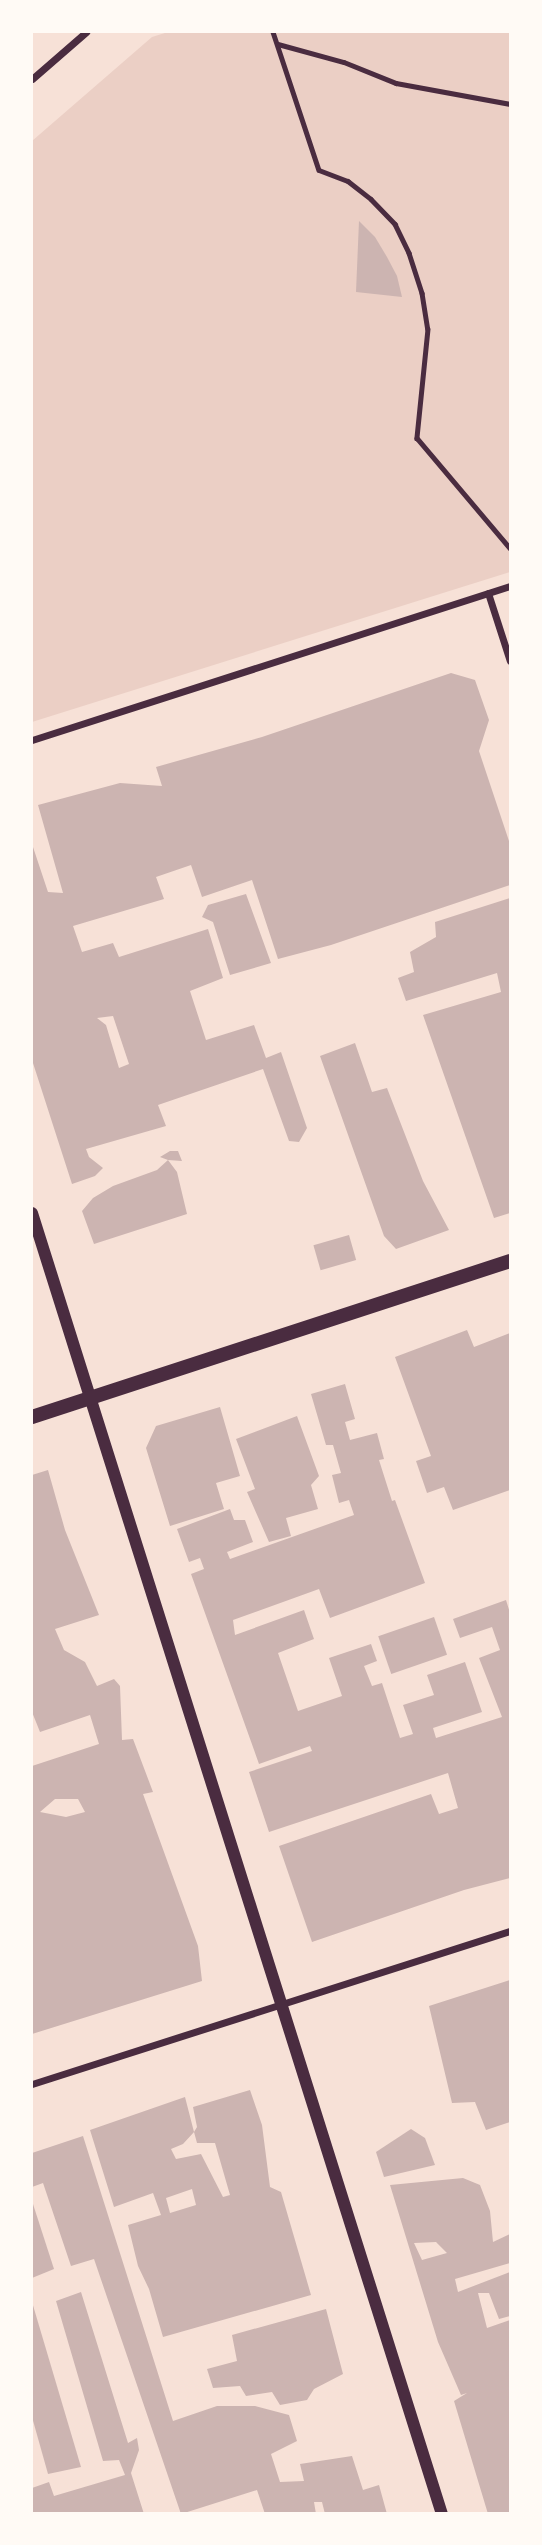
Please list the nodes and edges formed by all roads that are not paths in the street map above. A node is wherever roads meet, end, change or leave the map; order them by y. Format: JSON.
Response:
{"nodes":[{"id":1,"x":86,"y":32,"type":"edge"},
{"id":2,"x":32,"y":79,"type":"edge"},
{"id":3,"x":510,"y":586,"type":"edge"},
{"id":4,"x":488,"y":593,"type":"junction"},
{"id":5,"x":510,"y":662,"type":"edge"},
{"id":6,"x":32,"y":740,"type":"edge"},
{"id":7,"x":32,"y":1213,"type":"edge"},
{"id":8,"x":510,"y":1261,"type":"edge"},
{"id":9,"x":91,"y":1397,"type":"junction"},
{"id":10,"x":32,"y":1417,"type":"edge"},
{"id":11,"x":510,"y":1931,"type":"edge"},
{"id":12,"x":281,"y":2004,"type":"junction"},
{"id":13,"x":32,"y":2084,"type":"edge"},
{"id":14,"x":442,"y":2514,"type":"edge"}],
"edges":[{"from":1,"to":2,"type":"street"},
{"from":3,"to":4,"type":"street"},
{"from":4,"to":5,"type":"street"},
{"from":4,"to":6,"type":"street"},
{"from":7,"to":9,"type":"street"},
{"from":8,"to":9,"type":"main road"},
{"from":9,"to":10,"type":"main road"},
{"from":9,"to":12,"type":"street"},
{"from":11,"to":12,"type":"street"},
{"from":12,"to":13,"type":"street"},
{"from":12,"to":14,"type":"street"}]}
